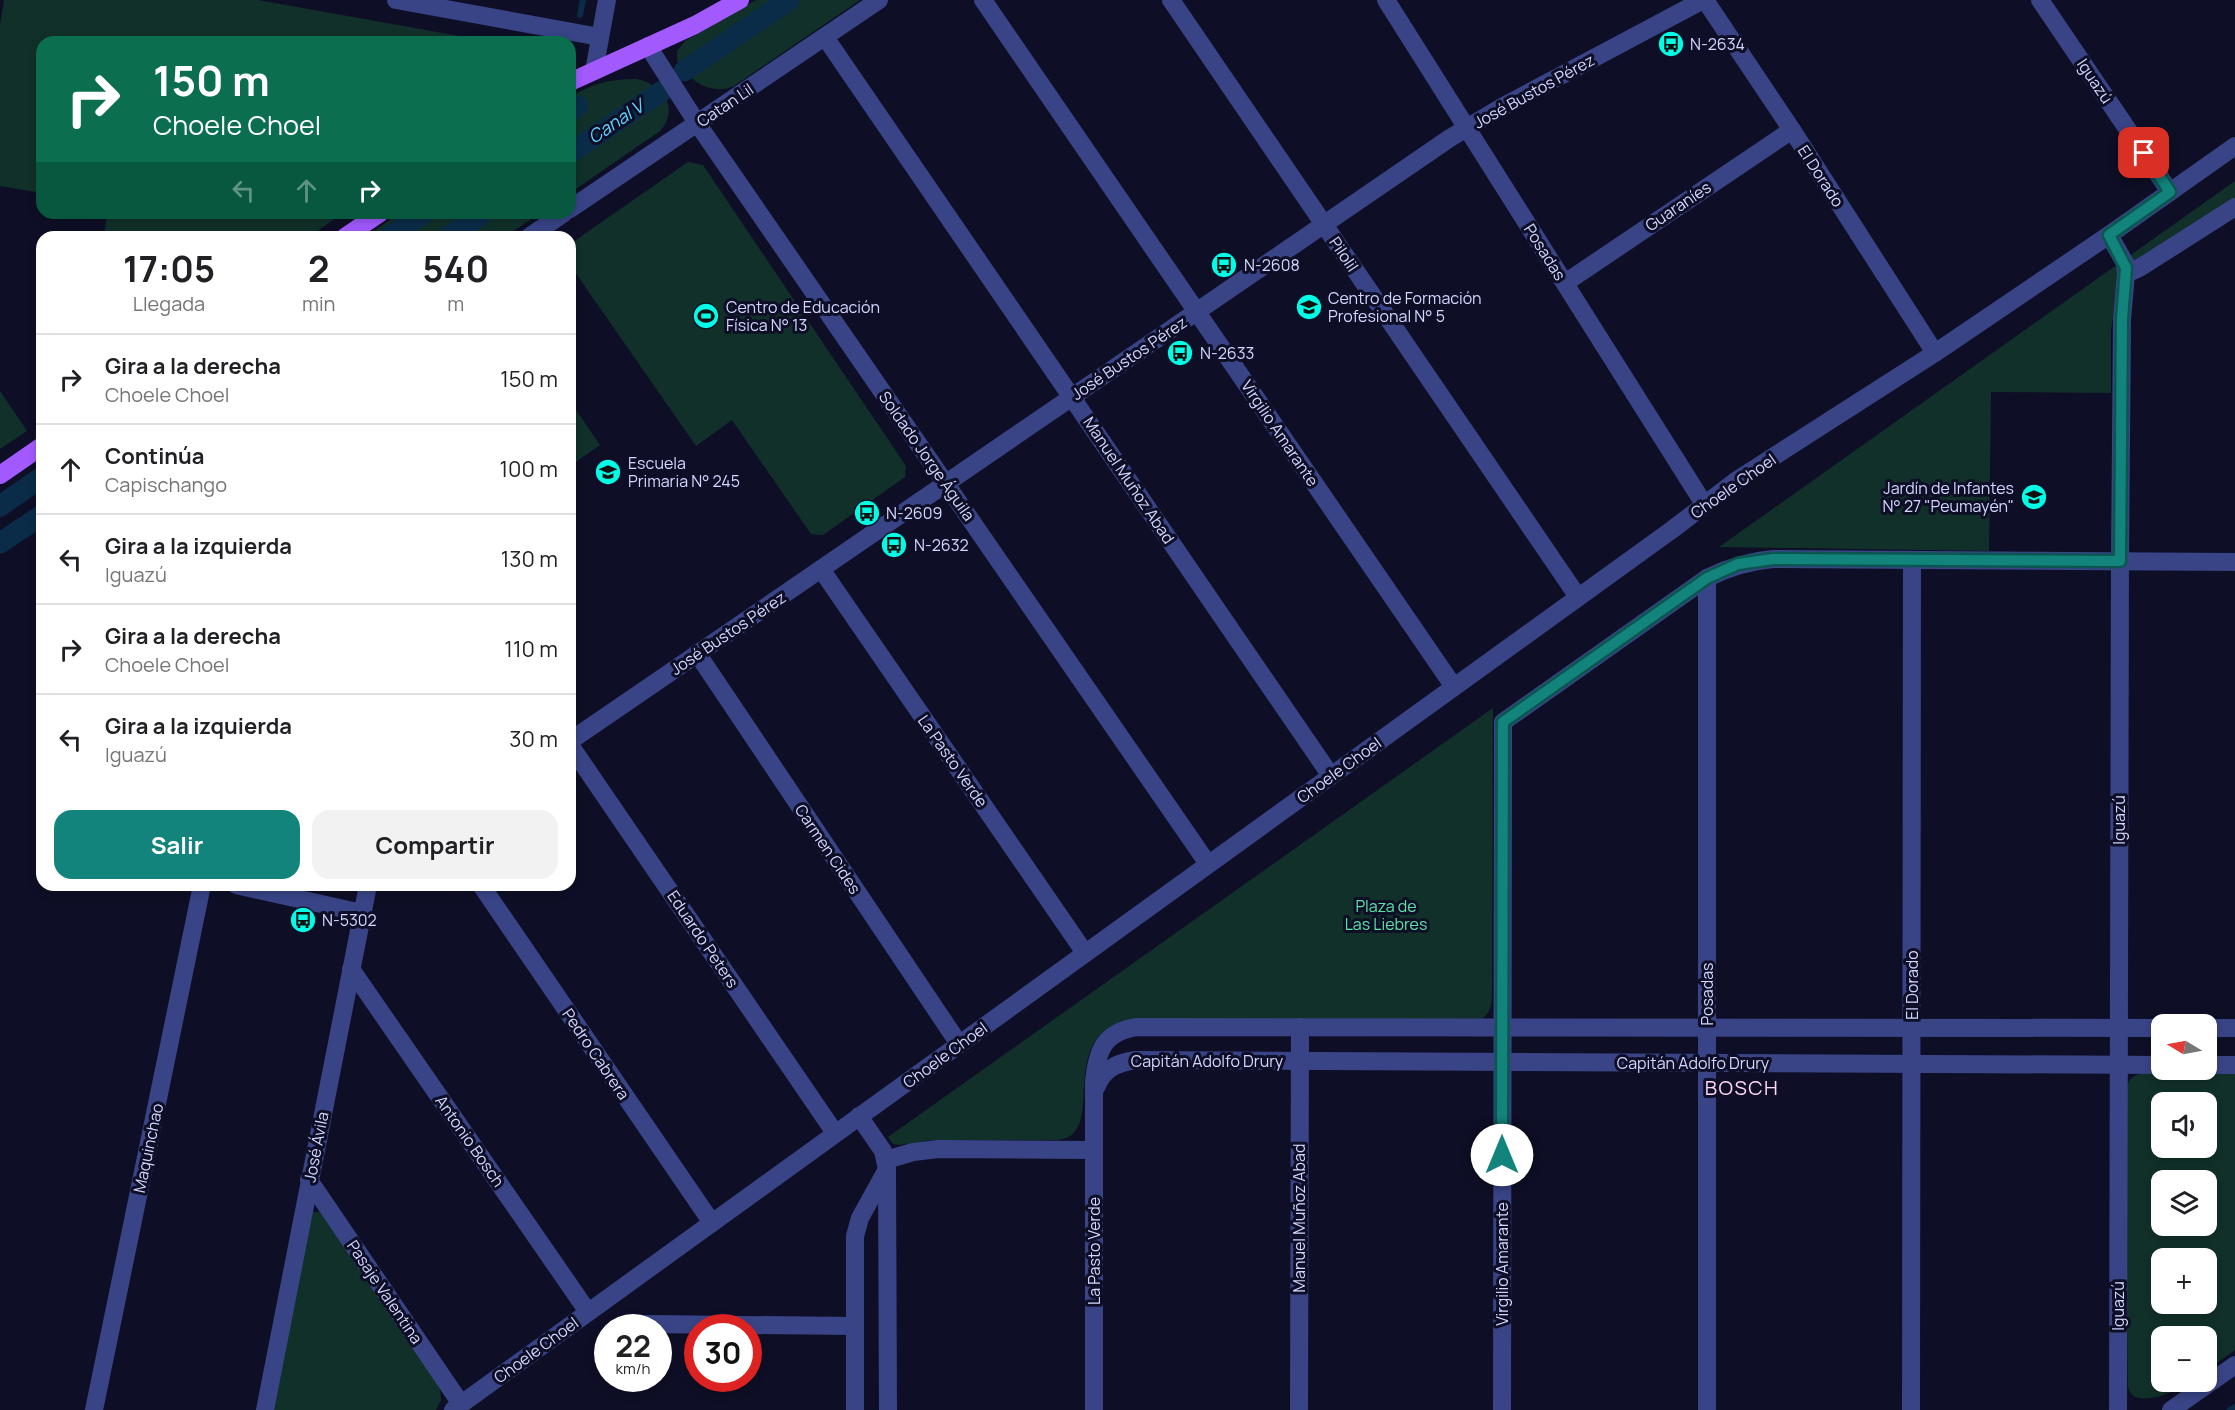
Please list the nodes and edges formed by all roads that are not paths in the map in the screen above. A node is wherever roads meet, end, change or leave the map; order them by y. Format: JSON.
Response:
{"nodes":[{"id":1,"x":396,"y":0,"type":"edge"},
{"id":2,"x":607,"y":0,"type":"edge"},
{"id":3,"x":740,"y":0,"type":"edge"},
{"id":4,"x":879,"y":0,"type":"edge"},
{"id":5,"x":983,"y":0,"type":"edge"},
{"id":6,"x":1171,"y":0,"type":"edge"},
{"id":7,"x":1386,"y":0,"type":"edge"},
{"id":8,"x":1704,"y":0,"type":"edge"},
{"id":9,"x":2040,"y":0,"type":"edge"},
{"id":10,"x":600,"y":36,"type":"junction"},
{"id":11,"x":825,"y":37,"type":"junction"},
{"id":12,"x":648,"y":46,"type":"junction"},
{"id":13,"x":594,"y":71,"type":"junction"},
{"id":14,"x":576,"y":79,"type":"edge"},
{"id":15,"x":697,"y":123,"type":"junction"},
{"id":16,"x":1467,"y":128,"type":"junction"},
{"id":17,"x":1792,"y":130,"type":"junction"},
{"id":18,"x":2235,"y":146,"type":"edge"},
{"id":19,"x":2170,"y":192,"type":"junction"},
{"id":20,"x":576,"y":205,"type":"edge"},
{"id":21,"x":2235,"y":207,"type":"edge"},
{"id":22,"x":371,"y":219,"type":"edge"},
{"id":23,"x":555,"y":219,"type":"edge"},
{"id":24,"x":1324,"y":224,"type":"junction"},
{"id":25,"x":354,"y":231,"type":"edge"},
{"id":26,"x":538,"y":231,"type":"edge"},
{"id":27,"x":2109,"y":235,"type":"junction"},
{"id":28,"x":2126,"y":274,"type":"junction"},
{"id":29,"x":1564,"y":283,"type":"junction"},
{"id":30,"x":1197,"y":311,"type":"junction"},
{"id":31,"x":1935,"y":353,"type":"junction"},
{"id":32,"x":1072,"y":397,"type":"junction"},
{"id":33,"x":36,"y":450,"type":"edge"},
{"id":34,"x":0,"y":475,"type":"edge"},
{"id":35,"x":945,"y":483,"type":"junction"},
{"id":36,"x":1704,"y":504,"type":"junction"},
{"id":37,"x":1912,"y":560,"type":"junction"},
{"id":38,"x":2120,"y":561,"type":"junction"},
{"id":39,"x":2235,"y":562,"type":"edge"},
{"id":40,"x":821,"y":569,"type":"junction"},
{"id":41,"x":1707,"y":578,"type":"junction"},
{"id":42,"x":1578,"y":597,"type":"junction"},
{"id":43,"x":697,"y":653,"type":"junction"},
{"id":44,"x":1454,"y":687,"type":"junction"},
{"id":45,"x":576,"y":739,"type":"edge"},
{"id":46,"x":576,"y":752,"type":"edge"},
{"id":47,"x":1331,"y":776,"type":"junction"},
{"id":48,"x":1208,"y":864,"type":"junction"},
{"id":49,"x":201,"y":891,"type":"edge"},
{"id":50,"x":263,"y":891,"type":"edge"},
{"id":51,"x":367,"y":891,"type":"edge"},
{"id":52,"x":485,"y":891,"type":"edge"},
{"id":53,"x":362,"y":913,"type":"junction"},
{"id":54,"x":1085,"y":953,"type":"junction"},
{"id":55,"x":351,"y":969,"type":"junction"},
{"id":56,"x":1300,"y":1027,"type":"junction"},
{"id":57,"x":1502,"y":1027,"type":"junction"},
{"id":58,"x":1707,"y":1027,"type":"junction"},
{"id":59,"x":1911,"y":1028,"type":"junction"},
{"id":60,"x":2118,"y":1028,"type":"junction"},
{"id":61,"x":2151,"y":1028,"type":"edge"},
{"id":62,"x":2217,"y":1028,"type":"edge"},
{"id":63,"x":2235,"y":1028,"type":"edge"},
{"id":64,"x":959,"y":1044,"type":"junction"},
{"id":65,"x":1300,"y":1061,"type":"junction"},
{"id":66,"x":1502,"y":1062,"type":"junction"},
{"id":67,"x":1707,"y":1063,"type":"junction"},
{"id":68,"x":1911,"y":1064,"type":"junction"},
{"id":69,"x":2118,"y":1065,"type":"junction"},
{"id":70,"x":2151,"y":1065,"type":"edge"},
{"id":71,"x":2217,"y":1065,"type":"edge"},
{"id":72,"x":2235,"y":1065,"type":"edge"},
{"id":73,"x":1094,"y":1092,"type":"junction"},
{"id":74,"x":859,"y":1116,"type":"junction"},
{"id":75,"x":836,"y":1134,"type":"junction"},
{"id":76,"x":1094,"y":1150,"type":"junction"},
{"id":77,"x":886,"y":1164,"type":"junction"},
{"id":78,"x":309,"y":1180,"type":"junction"},
{"id":79,"x":712,"y":1223,"type":"junction"},
{"id":80,"x":588,"y":1312,"type":"junction"},
{"id":81,"x":672,"y":1324,"type":"edge"},
{"id":82,"x":855,"y":1326,"type":"junction"},
{"id":83,"x":2235,"y":1365,"type":"edge"},
{"id":84,"x":457,"y":1407,"type":"edge"},
{"id":85,"x":94,"y":1410,"type":"edge"},
{"id":86,"x":265,"y":1410,"type":"edge"},
{"id":87,"x":855,"y":1410,"type":"edge"},
{"id":88,"x":888,"y":1410,"type":"edge"},
{"id":89,"x":1094,"y":1410,"type":"edge"},
{"id":90,"x":1299,"y":1410,"type":"edge"},
{"id":91,"x":1502,"y":1410,"type":"edge"},
{"id":92,"x":1707,"y":1410,"type":"edge"},
{"id":93,"x":1911,"y":1410,"type":"edge"},
{"id":94,"x":2118,"y":1410,"type":"edge"},
{"id":95,"x":2171,"y":1410,"type":"edge"}],
"edges":[{"from":1,"to":10,"type":"street"},
{"from":2,"to":10,"type":"street"},
{"from":3,"to":12,"type":"main road"},
{"from":4,"to":11,"type":"street","name":"Catan Lil"},
{"from":5,"to":30,"type":"street","name":"Virgilio Amarante"},
{"from":6,"to":24,"type":"street","name":"Pilolil"},
{"from":7,"to":16,"type":"street","name":"Posadas"},
{"from":8,"to":16,"type":"street","name":"José Bustos Pérez"},
{"from":8,"to":17,"type":"street","name":"El Dorado"},
{"from":9,"to":19,"type":"street","name":"Iguazú"},
{"from":10,"to":13,"type":"street"},
{"from":11,"to":15,"type":"street","name":"Catan Lil"},
{"from":11,"to":32,"type":"street","name":"Manuel Muñoz Abad"},
{"from":12,"to":13,"type":"main road"},
{"from":12,"to":15,"type":"street","name":"Soldado Jorge Águila"},
{"from":13,"to":14,"type":"main road"},
{"from":15,"to":20,"type":"street","name":"Catan Lil"},
{"from":15,"to":35,"type":"street","name":"Soldado Jorge Águila"},
{"from":16,"to":24,"type":"street","name":"José Bustos Pérez"},
{"from":16,"to":29,"type":"street","name":"Posadas"},
{"from":17,"to":29,"type":"street","name":"Guaraníes"},
{"from":17,"to":31,"type":"street","name":"El Dorado"},
{"from":18,"to":19,"type":"street","name":"Choele Choel"},
{"from":19,"to":27,"type":"street","name":"Choele Choel"},
{"from":21,"to":28,"type":"street"},
{"from":22,"to":25,"type":"main road"},
{"from":23,"to":26,"type":"street"},
{"from":24,"to":30,"type":"street","name":"José Bustos Pérez"},
{"from":24,"to":42,"type":"street","name":"Pilolil"},
{"from":27,"to":28,"type":"street","name":"Iguazú"},
{"from":27,"to":31,"type":"street","name":"Choele Choel"},
{"from":28,"to":38,"type":"street","name":"Iguazú"},
{"from":29,"to":36,"type":"street","name":"Posadas"},
{"from":30,"to":32,"type":"street","name":"José Bustos Pérez"},
{"from":30,"to":44,"type":"street","name":"Virgilio Amarante"},
{"from":31,"to":36,"type":"street","name":"Choele Choel"},
{"from":32,"to":35,"type":"street","name":"José Bustos Pérez"},
{"from":32,"to":47,"type":"street","name":"Manuel Muñoz Abad"},
{"from":33,"to":34,"type":"main road"},
{"from":35,"to":40,"type":"street","name":"José Bustos Pérez"},
{"from":35,"to":48,"type":"street","name":"Soldado Jorge Águila"},
{"from":36,"to":42,"type":"street","name":"Choele Choel"},
{"from":37,"to":38,"type":"street"},
{"from":37,"to":41,"type":"street"},
{"from":37,"to":59,"type":"street","name":"El Dorado"},
{"from":38,"to":39,"type":"street"},
{"from":38,"to":60,"type":"street","name":"Iguazú"},
{"from":40,"to":43,"type":"street","name":"José Bustos Pérez"},
{"from":40,"to":54,"type":"street","name":"La Pasto Verde"},
{"from":41,"to":57,"type":"street","name":"Virgilio Amarante"},
{"from":41,"to":58,"type":"street","name":"Posadas"},
{"from":42,"to":44,"type":"street","name":"Choele Choel"},
{"from":43,"to":45,"type":"street","name":"José Bustos Pérez"},
{"from":43,"to":64,"type":"street","name":"Carmen Cides"},
{"from":44,"to":47,"type":"street","name":"Choele Choel"},
{"from":46,"to":75,"type":"street","name":"Eduardo Peters"},
{"from":47,"to":48,"type":"street","name":"Choele Choel"},
{"from":48,"to":54,"type":"street","name":"Choele Choel"},
{"from":49,"to":85,"type":"street","name":"Maquinchao"},
{"from":50,"to":53,"type":"street"},
{"from":51,"to":53,"type":"street","name":"José Ávila"},
{"from":52,"to":79,"type":"street","name":"Pedro Cabrera"},
{"from":53,"to":55,"type":"street","name":"José Ávila"},
{"from":54,"to":64,"type":"street","name":"Choele Choel"},
{"from":55,"to":78,"type":"street","name":"José Ávila"},
{"from":55,"to":80,"type":"street","name":"Antonio Bosch"},
{"from":56,"to":57,"type":"street","name":"Capitán Adolfo Drury"},
{"from":56,"to":65,"type":"street","name":"Manuel Muñoz Abad"},
{"from":56,"to":73,"type":"street","name":"Capitán Adolfo Drury"},
{"from":57,"to":58,"type":"street","name":"Capitán Adolfo Drury"},
{"from":57,"to":66,"type":"street","name":"Virgilio Amarante"},
{"from":58,"to":59,"type":"street","name":"Capitán Adolfo Drury"},
{"from":58,"to":67,"type":"street","name":"Posadas"},
{"from":59,"to":60,"type":"street","name":"Capitán Adolfo Drury"},
{"from":59,"to":68,"type":"street","name":"El Dorado"},
{"from":60,"to":61,"type":"street","name":"Capitán Adolfo Drury"},
{"from":60,"to":69,"type":"street","name":"Iguazú"},
{"from":62,"to":63,"type":"street"},
{"from":64,"to":74,"type":"street","name":"Choele Choel"},
{"from":65,"to":66,"type":"street","name":"Capitán Adolfo Drury"},
{"from":65,"to":73,"type":"street","name":"Capitán Adolfo Drury"},
{"from":65,"to":90,"type":"street","name":"Manuel Muñoz Abad"},
{"from":66,"to":67,"type":"street","name":"Capitán Adolfo Drury"},
{"from":66,"to":91,"type":"street","name":"Virgilio Amarante"},
{"from":67,"to":68,"type":"street","name":"Capitán Adolfo Drury"},
{"from":67,"to":92,"type":"street","name":"Posadas"},
{"from":68,"to":69,"type":"street","name":"Capitán Adolfo Drury"},
{"from":68,"to":93,"type":"street","name":"El Dorado"},
{"from":69,"to":70,"type":"street","name":"Capitán Adolfo Drury"},
{"from":69,"to":94,"type":"street","name":"Iguazú"},
{"from":71,"to":72,"type":"street"},
{"from":73,"to":76,"type":"street","name":"La Pasto Verde"},
{"from":74,"to":75,"type":"street","name":"Choele Choel"},
{"from":74,"to":77,"type":"street"},
{"from":75,"to":79,"type":"street","name":"Choele Choel"},
{"from":76,"to":77,"type":"street"},
{"from":76,"to":89,"type":"street","name":"La Pasto Verde"},
{"from":77,"to":82,"type":"street"},
{"from":77,"to":88,"type":"street"},
{"from":78,"to":84,"type":"street","name":"Pasaje Valentina"},
{"from":78,"to":86,"type":"street","name":"José Ávila"},
{"from":79,"to":80,"type":"street","name":"Choele Choel"},
{"from":80,"to":84,"type":"street","name":"Choele Choel"},
{"from":81,"to":82,"type":"street"},
{"from":82,"to":87,"type":"street"},
{"from":83,"to":95,"type":"street"}]}
